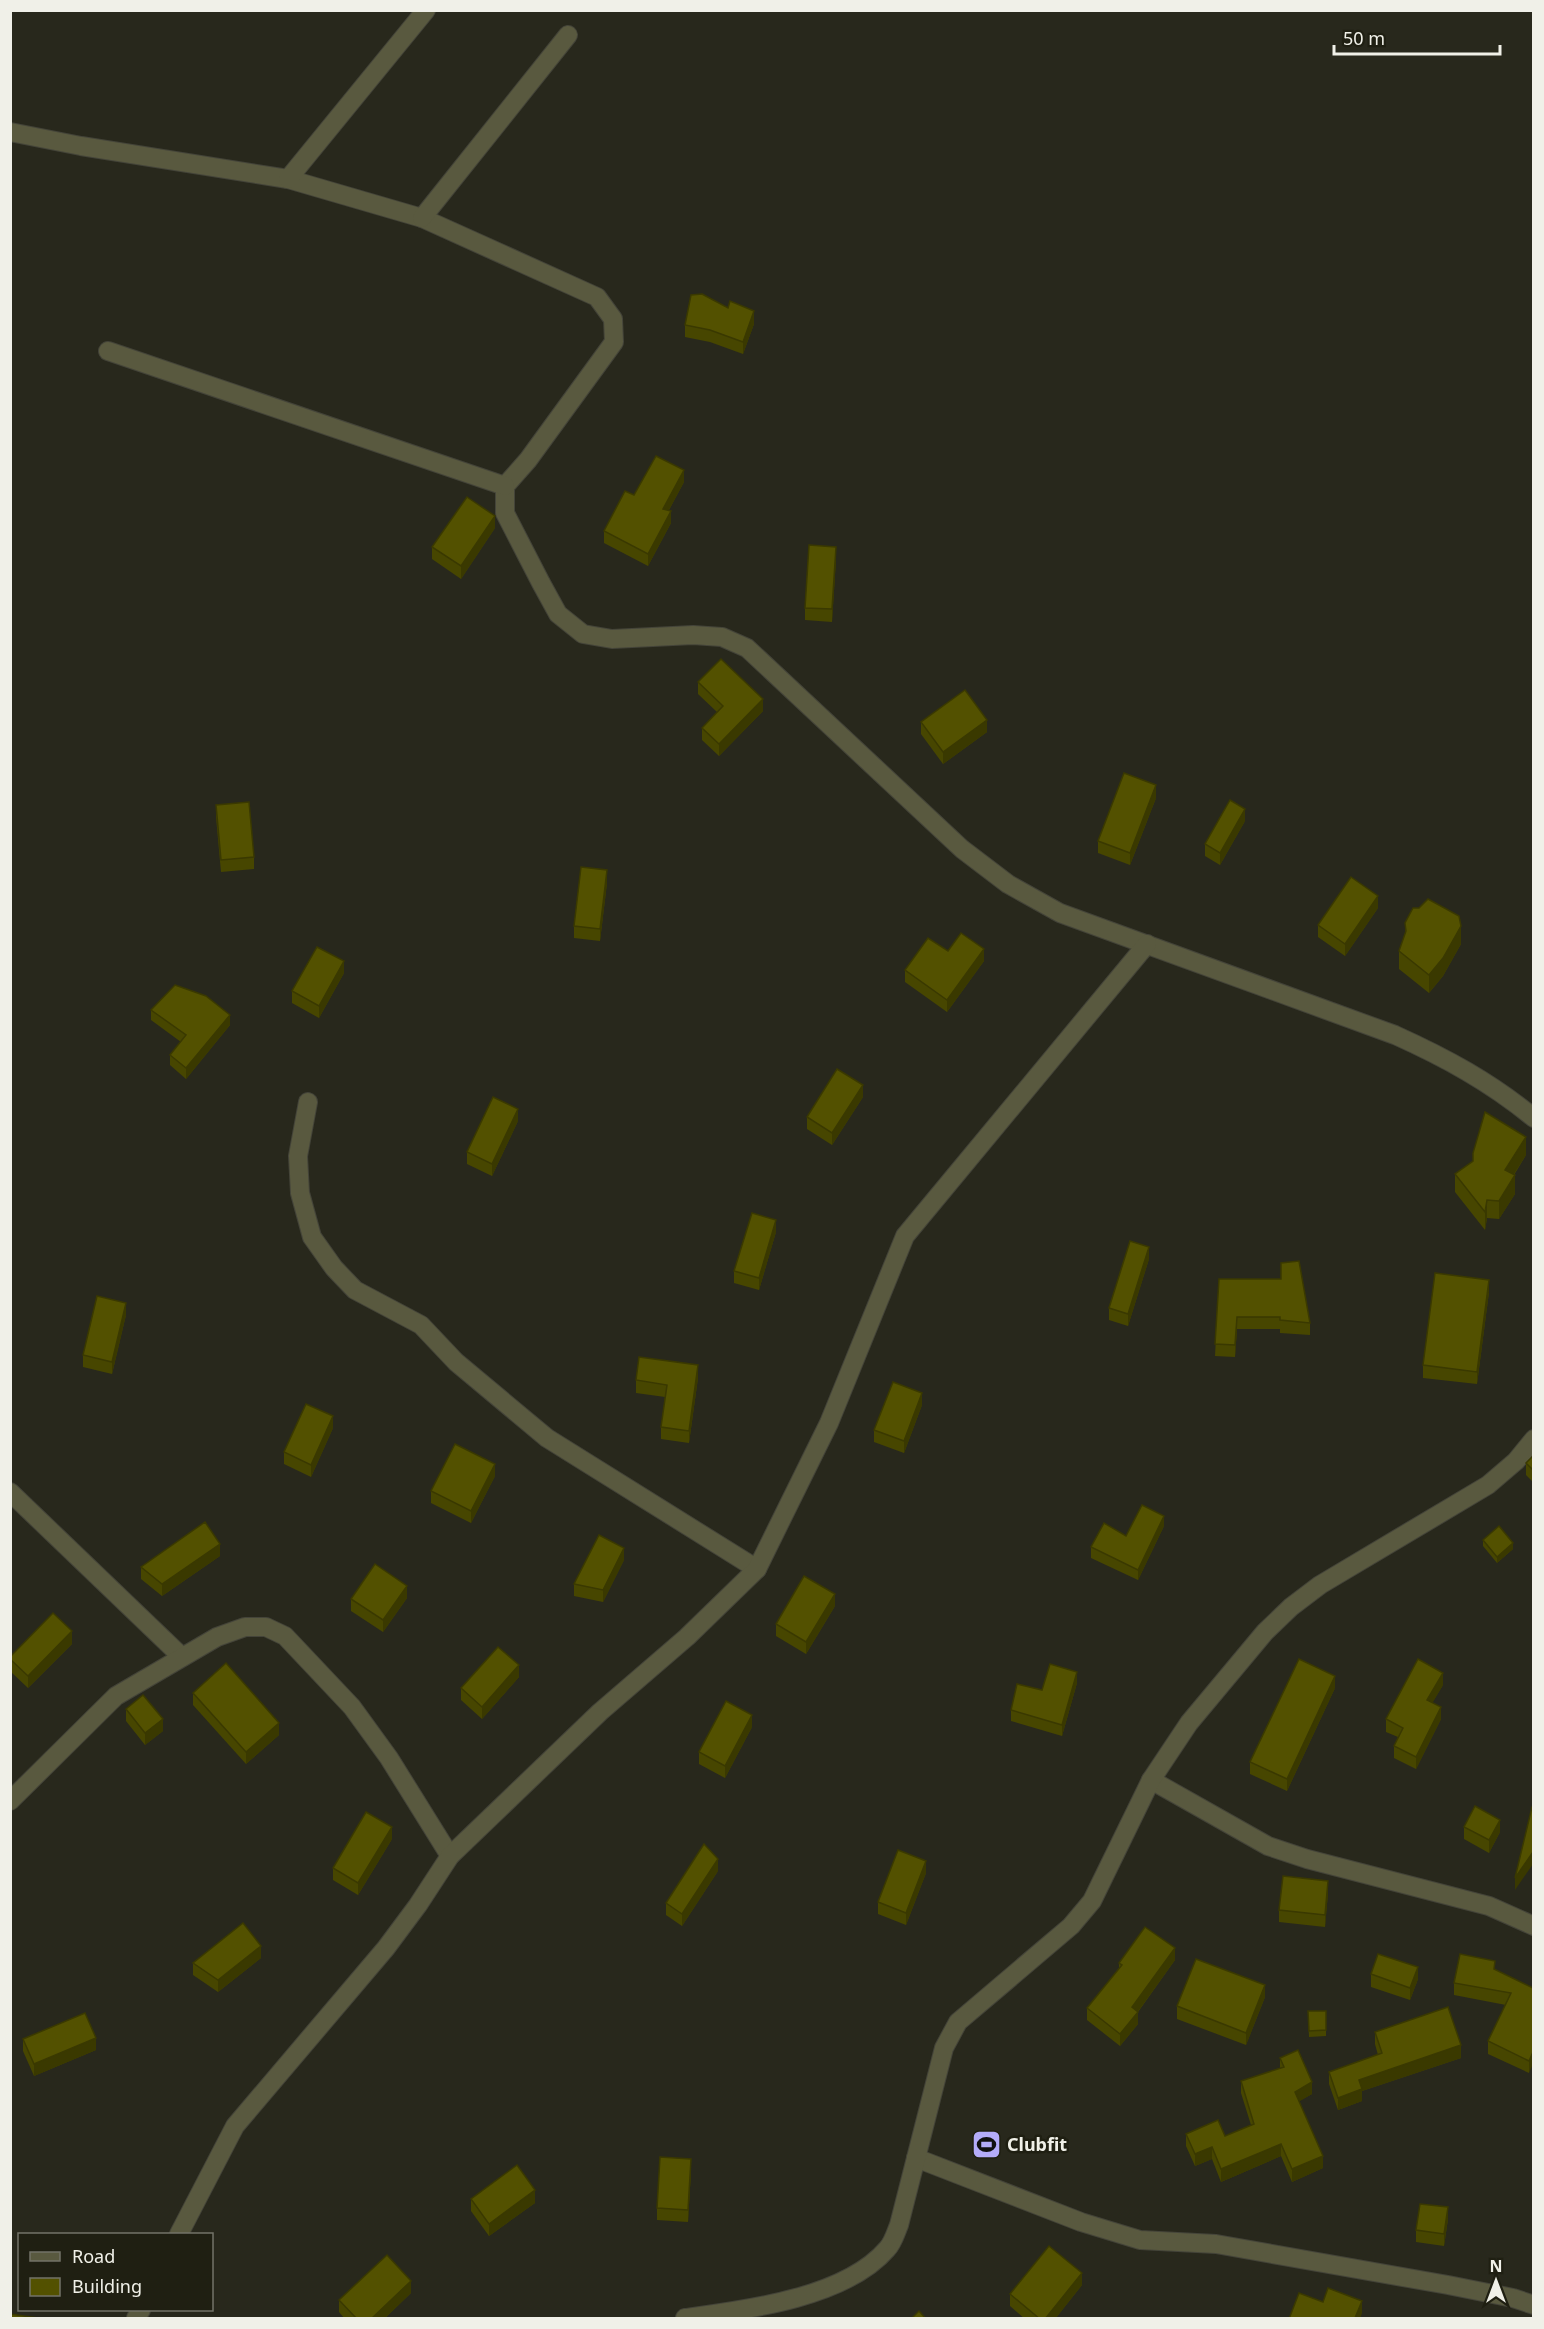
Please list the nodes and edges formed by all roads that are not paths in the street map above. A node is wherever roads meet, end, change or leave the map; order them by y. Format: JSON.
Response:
{"nodes":[{"id":1,"x":426,"y":10,"type":"edge"},
{"id":2,"x":568,"y":35,"type":"dead end"},
{"id":3,"x":10,"y":132,"type":"edge"},
{"id":4,"x":288,"y":179,"type":"junction"},
{"id":5,"x":422,"y":218,"type":"junction"},
{"id":6,"x":108,"y":351,"type":"dead end"},
{"id":7,"x":505,"y":486,"type":"junction"},
{"id":8,"x":1147,"y":944,"type":"junction"},
{"id":9,"x":308,"y":1102,"type":"dead end"},
{"id":10,"x":1533,"y":1118,"type":"edge"},
{"id":11,"x":1533,"y":1439,"type":"edge"},
{"id":12,"x":10,"y":1492,"type":"edge"},
{"id":13,"x":757,"y":1569,"type":"junction"},
{"id":14,"x":182,"y":1657,"type":"junction"},
{"id":15,"x":1151,"y":1780,"type":"junction"},
{"id":16,"x":10,"y":1800,"type":"edge"},
{"id":17,"x":450,"y":1856,"type":"junction"},
{"id":18,"x":1533,"y":1926,"type":"edge"},
{"id":19,"x":916,"y":2158,"type":"junction"},
{"id":20,"x":179,"y":2233,"type":"edge"},
{"id":21,"x":1533,"y":2305,"type":"edge"},
{"id":22,"x":685,"y":2319,"type":"edge"}],
"edges":[{"from":1,"to":4,"type":"street"},
{"from":2,"to":5,"type":"street"},
{"from":3,"to":4,"type":"street"},
{"from":4,"to":5,"type":"street"},
{"from":5,"to":7,"type":"street"},
{"from":6,"to":7,"type":"street"},
{"from":7,"to":8,"type":"street"},
{"from":8,"to":10,"type":"street"},
{"from":8,"to":13,"type":"street"},
{"from":9,"to":13,"type":"street"},
{"from":11,"to":15,"type":"street"},
{"from":12,"to":14,"type":"street"},
{"from":13,"to":17,"type":"street"},
{"from":14,"to":16,"type":"street"},
{"from":14,"to":17,"type":"street"},
{"from":15,"to":18,"type":"street"},
{"from":15,"to":19,"type":"street"},
{"from":17,"to":20,"type":"street"},
{"from":19,"to":21,"type":"street"},
{"from":19,"to":22,"type":"street"}]}
